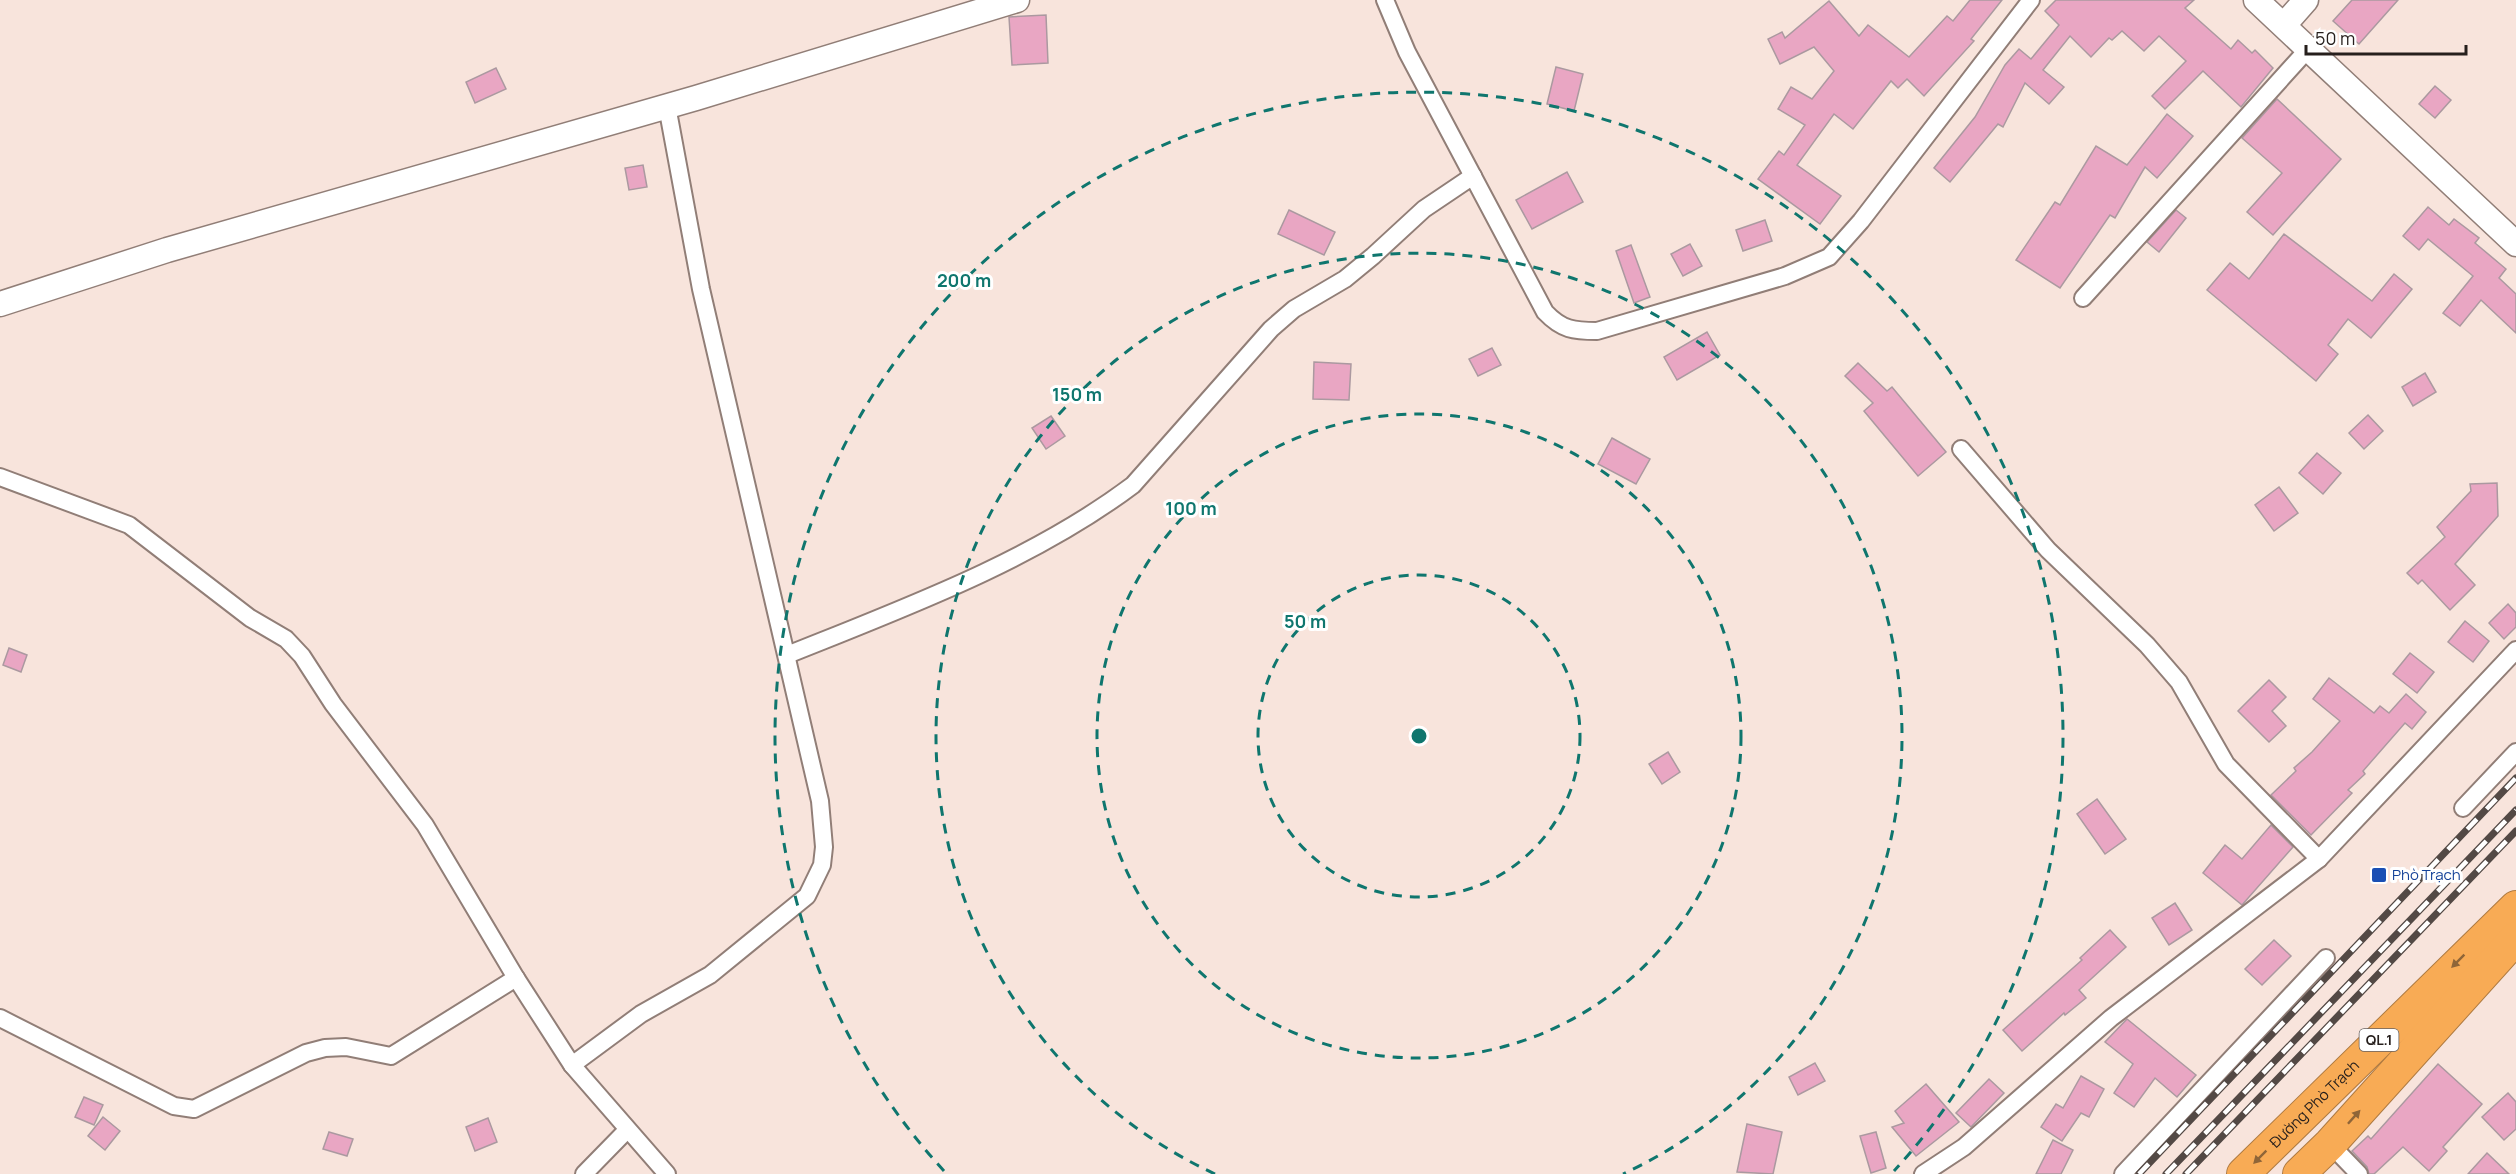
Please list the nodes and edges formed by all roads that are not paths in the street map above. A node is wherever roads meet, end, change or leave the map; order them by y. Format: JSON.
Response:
{"nodes":[{"id":1,"x":1017,"y":0,"type":"edge"},
{"id":2,"x":1385,"y":0,"type":"edge"},
{"id":3,"x":2031,"y":0,"type":"edge"},
{"id":4,"x":2256,"y":0,"type":"edge"},
{"id":5,"x":2306,"y":0,"type":"edge"},
{"id":6,"x":2284,"y":25,"type":"junction"},
{"id":7,"x":2308,"y":48,"type":"junction"},
{"id":8,"x":667,"y":106,"type":"junction"},
{"id":9,"x":1473,"y":176,"type":"junction"},
{"id":10,"x":2516,"y":244,"type":"edge"},
{"id":11,"x":2083,"y":298,"type":"dead end"},
{"id":12,"x":0,"y":304,"type":"edge"},
{"id":13,"x":1961,"y":449,"type":"dead end"},
{"id":14,"x":0,"y":477,"type":"edge"},
{"id":15,"x":2516,"y":650,"type":"edge"},
{"id":16,"x":787,"y":656,"type":"junction"},
{"id":17,"x":2516,"y":752,"type":"edge"},
{"id":18,"x":2463,"y":808,"type":"dead end"},
{"id":19,"x":2319,"y":859,"type":"junction"},
{"id":20,"x":2509,"y":929,"type":"edge"},
{"id":21,"x":2326,"y":958,"type":"dead end"},
{"id":22,"x":516,"y":978,"type":"junction"},
{"id":23,"x":0,"y":1018,"type":"edge"},
{"id":24,"x":572,"y":1065,"type":"junction"},
{"id":25,"x":627,"y":1130,"type":"junction"},
{"id":26,"x":2330,"y":1144,"type":"junction"},
{"id":27,"x":584,"y":1174,"type":"edge"},
{"id":28,"x":667,"y":1174,"type":"edge"},
{"id":29,"x":1923,"y":1174,"type":"edge"},
{"id":30,"x":2123,"y":1174,"type":"edge"},
{"id":31,"x":2243,"y":1174,"type":"edge"},
{"id":32,"x":2299,"y":1174,"type":"edge"},
{"id":33,"x":2359,"y":1174,"type":"edge"}],
"edges":[{"from":1,"to":8,"type":"main road"},
{"from":2,"to":9,"type":"street"},
{"from":3,"to":9,"type":"street"},
{"from":4,"to":6,"type":"main road"},
{"from":5,"to":6,"type":"main road"},
{"from":6,"to":7,"type":"main road"},
{"from":7,"to":10,"type":"main road"},
{"from":7,"to":11,"type":"street"},
{"from":8,"to":12,"type":"main road"},
{"from":8,"to":16,"type":"street"},
{"from":9,"to":16,"type":"street"},
{"from":13,"to":19,"type":"street"},
{"from":14,"to":22,"type":"street"},
{"from":15,"to":19,"type":"street"},
{"from":16,"to":24,"type":"street"},
{"from":17,"to":18,"type":"street"},
{"from":19,"to":29,"type":"street"},
{"from":26,"to":20,"type":"highway","name":"Đường Phò Trạch","number":"QL.1","one_way":true},
{"from":20,"to":31,"type":"highway","name":"Đường Phò Trạch","number":"QL.1","one_way":true},
{"from":21,"to":30,"type":"street"},
{"from":22,"to":23,"type":"street"},
{"from":22,"to":24,"type":"street"},
{"from":24,"to":25,"type":"street"},
{"from":25,"to":27,"type":"street"},
{"from":25,"to":28,"type":"street"},
{"from":26,"to":32,"type":"highway","name":"Đường Phò Trạch","number":"QL.1"},
{"from":26,"to":33,"type":"street"}]}
